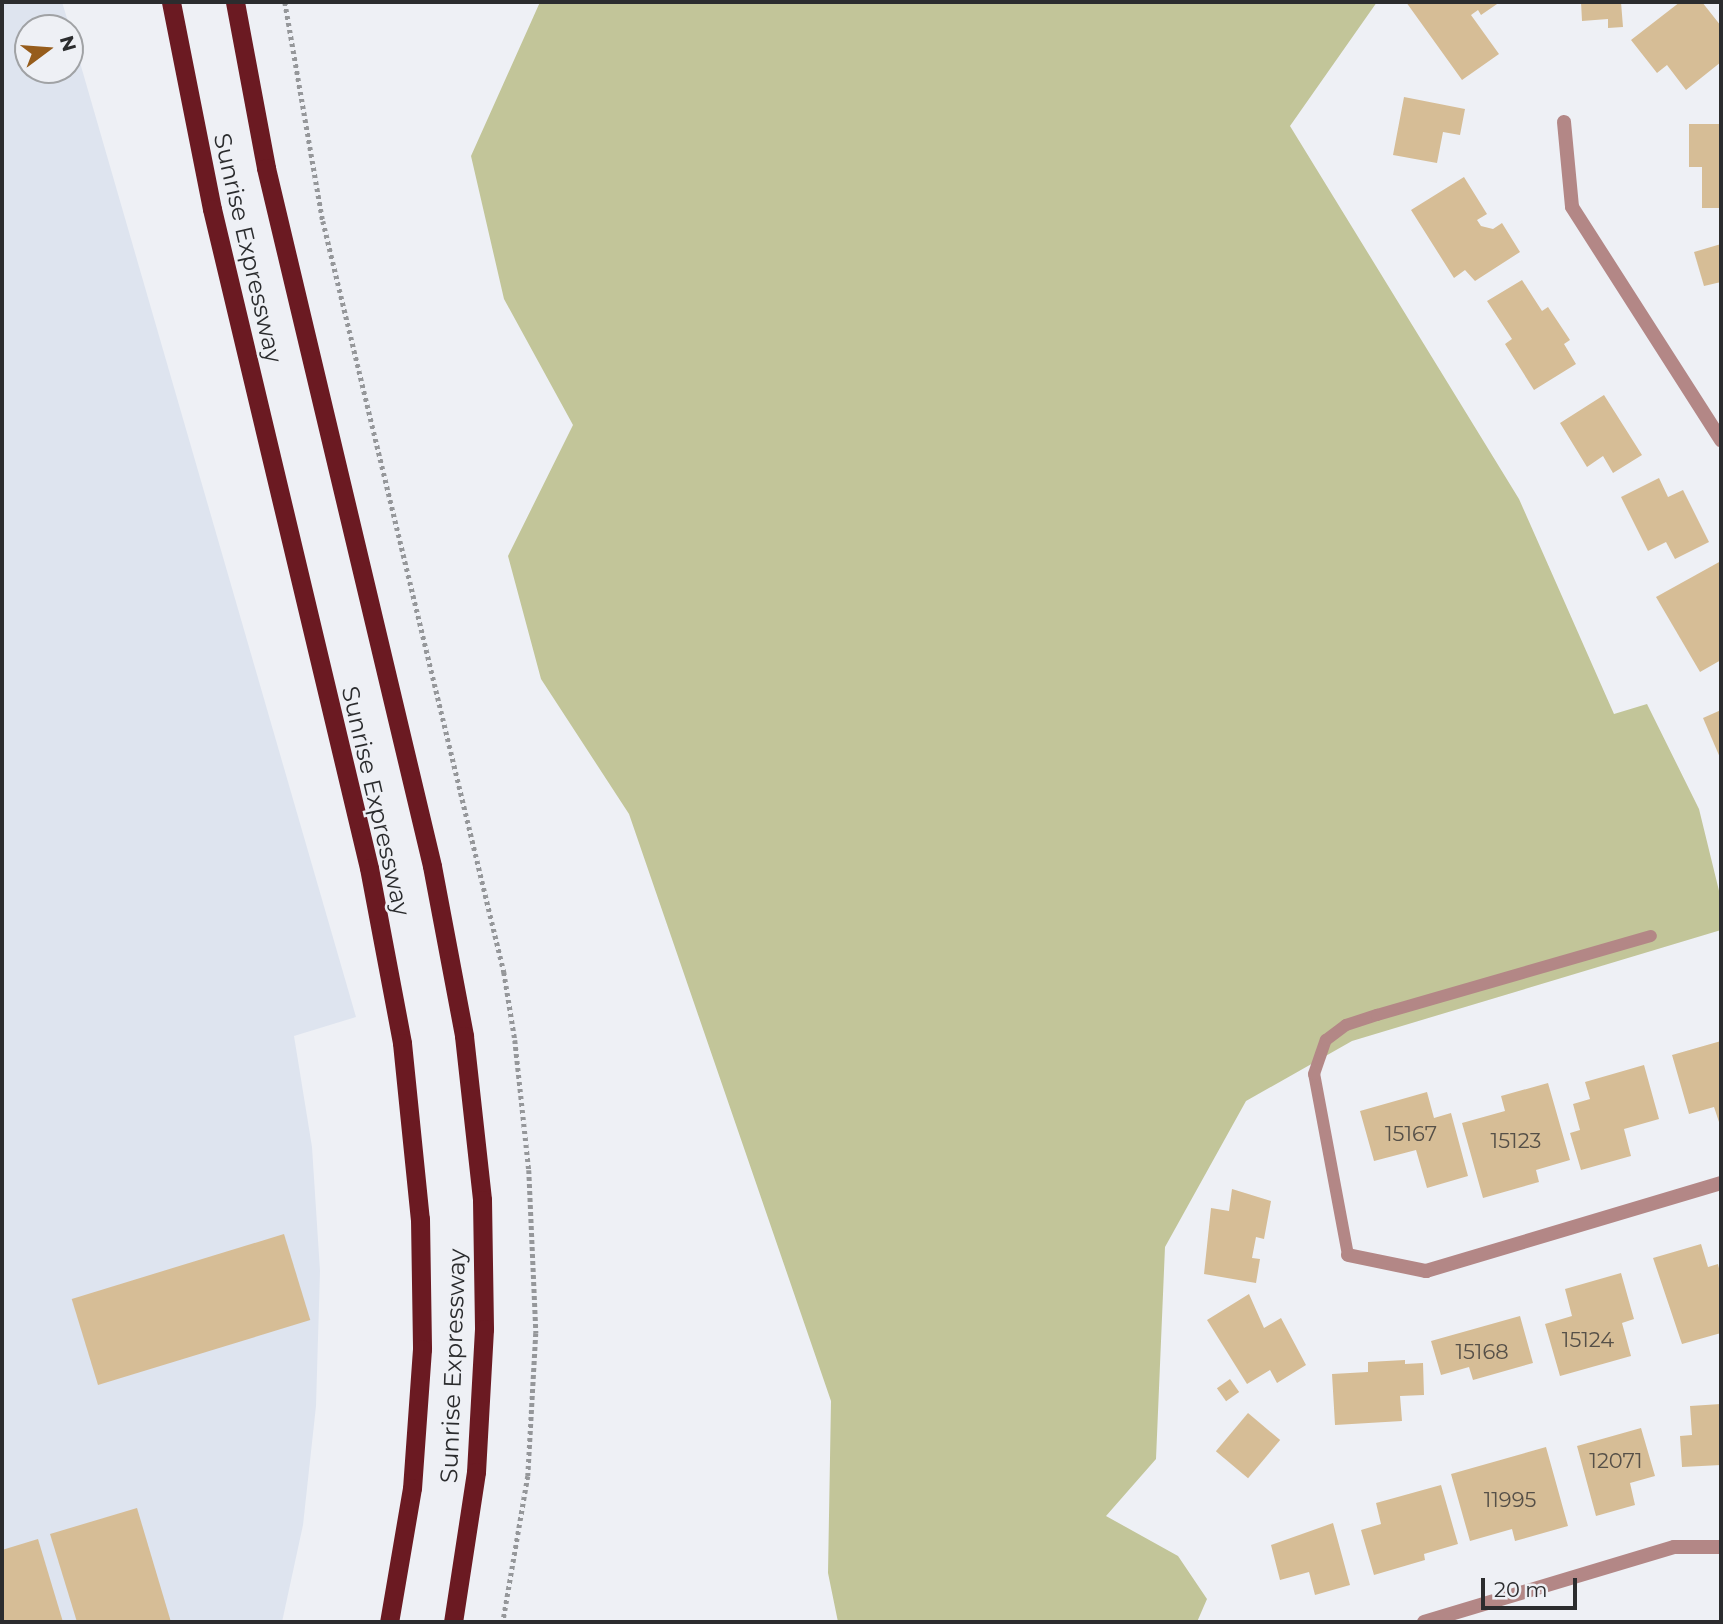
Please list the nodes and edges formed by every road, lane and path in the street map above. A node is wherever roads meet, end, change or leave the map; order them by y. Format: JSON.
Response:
{"nodes":[{"id":1,"x":171,"y":2,"type":"edge"},
{"id":2,"x":235,"y":2,"type":"edge"},
{"id":3,"x":1564,"y":122,"type":"dead end"},
{"id":4,"x":1721,"y":440,"type":"edge"},
{"id":5,"x":1651,"y":936,"type":"dead end"},
{"id":6,"x":1721,"y":1183,"type":"edge"},
{"id":7,"x":1348,"y":1255,"type":"joint"},
{"id":8,"x":1721,"y":1547,"type":"edge"},
{"id":9,"x":389,"y":1622,"type":"edge"},
{"id":10,"x":453,"y":1622,"type":"edge"},
{"id":11,"x":1424,"y":1622,"type":"edge"}],
"edges":[{"from":1,"to":9,"type":"highway","name":"Sunrise Expressway"},
{"from":2,"to":10,"type":"highway","name":"Sunrise Expressway"},
{"from":3,"to":4,"type":"street"},
{"from":5,"to":7,"type":"lane"},
{"from":6,"to":7,"type":"street"},
{"from":8,"to":11,"type":"street"}]}
